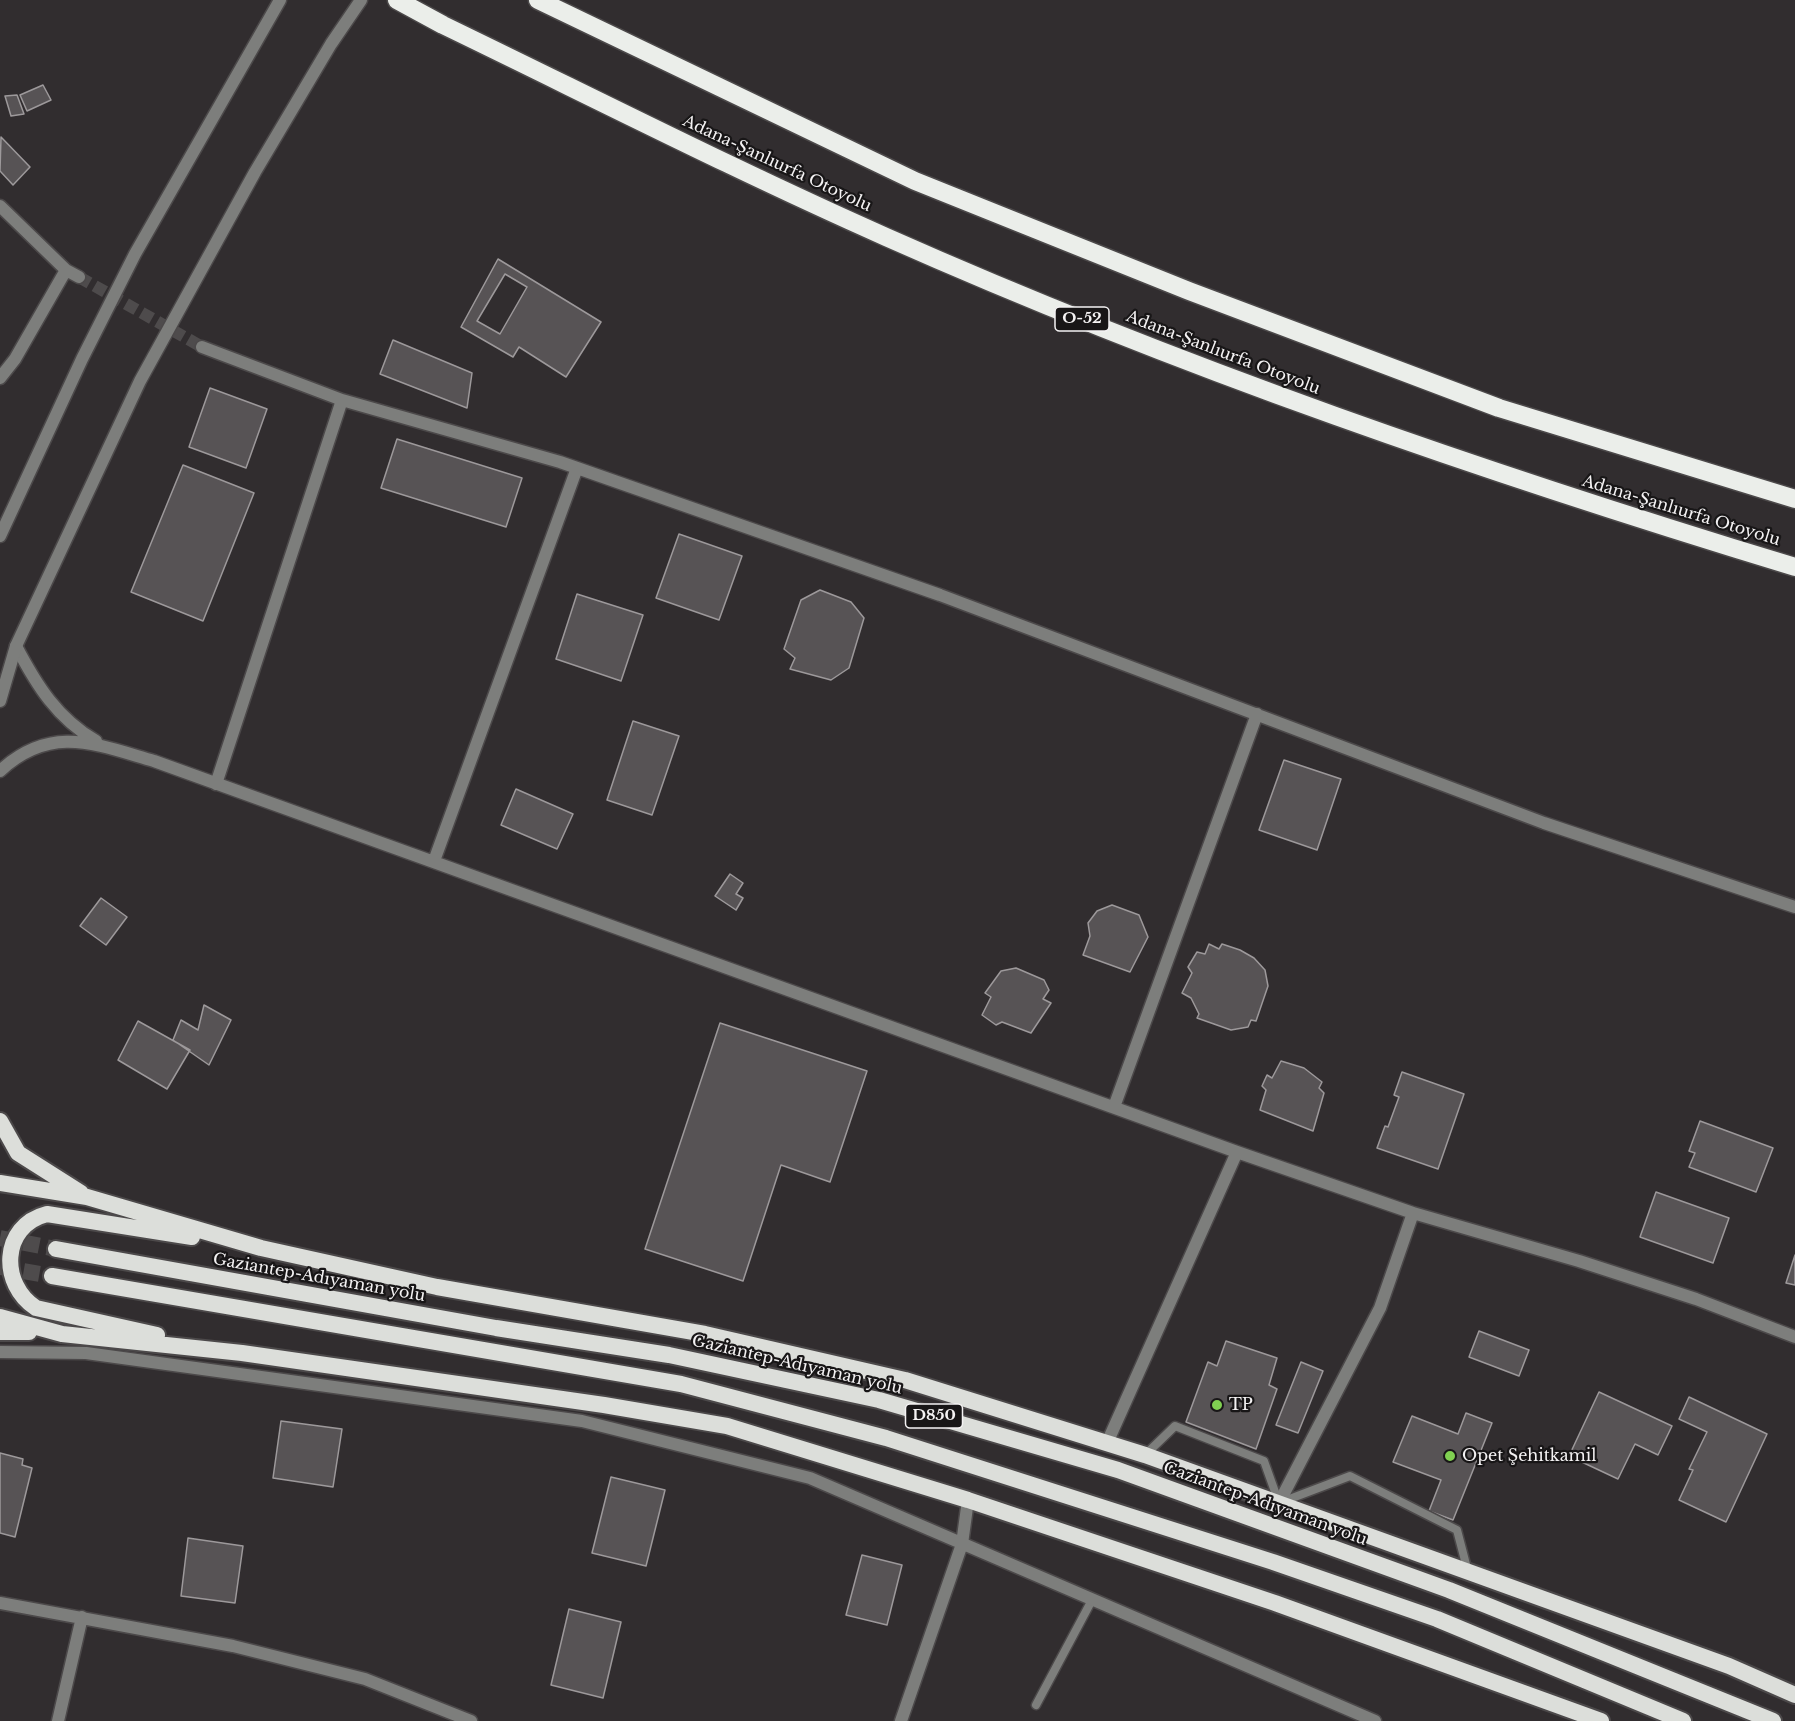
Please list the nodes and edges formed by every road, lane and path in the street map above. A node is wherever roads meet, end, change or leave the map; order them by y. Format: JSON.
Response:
{"nodes":[{"id":1,"x":361,"y":0,"type":"edge"},
{"id":2,"x":397,"y":0,"type":"edge"},
{"id":3,"x":537,"y":0,"type":"edge"},
{"id":4,"x":277,"y":4,"type":"edge"},
{"id":5,"x":0,"y":206,"type":"edge"},
{"id":6,"x":66,"y":270,"type":"junction"},
{"id":7,"x":79,"y":277,"type":"tunnel mouth"},
{"id":8,"x":202,"y":346,"type":"tunnel mouth"},
{"id":9,"x":0,"y":378,"type":"edge"},
{"id":10,"x":342,"y":400,"type":"junction"},
{"id":11,"x":577,"y":468,"type":"junction"},
{"id":12,"x":1795,"y":499,"type":"edge"},
{"id":13,"x":0,"y":536,"type":"edge"},
{"id":14,"x":1795,"y":567,"type":"edge"},
{"id":15,"x":16,"y":645,"type":"junction"},
{"id":16,"x":0,"y":701,"type":"edge"},
{"id":17,"x":1257,"y":714,"type":"junction"},
{"id":18,"x":105,"y":747,"type":"junction"},
{"id":19,"x":0,"y":771,"type":"edge"},
{"id":20,"x":216,"y":784,"type":"junction"},
{"id":21,"x":434,"y":861,"type":"junction"},
{"id":22,"x":1795,"y":907,"type":"edge"},
{"id":23,"x":1114,"y":1107,"type":"junction"},
{"id":24,"x":0,"y":1121,"type":"edge"},
{"id":25,"x":1237,"y":1152,"type":"junction"},
{"id":26,"x":0,"y":1183,"type":"edge"},
{"id":27,"x":87,"y":1197,"type":"junction"},
{"id":28,"x":1413,"y":1213,"type":"junction"},
{"id":29,"x":261,"y":1248,"type":"junction"},
{"id":30,"x":56,"y":1249,"type":"tunnel mouth"},
{"id":31,"x":52,"y":1276,"type":"tunnel mouth"},
{"id":32,"x":0,"y":1317,"type":"edge"},
{"id":33,"x":0,"y":1332,"type":"edge"},
{"id":34,"x":62,"y":1334,"type":"junction"},
{"id":35,"x":1795,"y":1337,"type":"edge"},
{"id":36,"x":0,"y":1352,"type":"edge"},
{"id":37,"x":243,"y":1353,"type":"junction"},
{"id":38,"x":1107,"y":1443,"type":"junction"},
{"id":39,"x":1145,"y":1455,"type":"junction"},
{"id":40,"x":968,"y":1500,"type":"junction"},
{"id":41,"x":1279,"y":1503,"type":"junction"},
{"id":42,"x":962,"y":1544,"type":"junction"},
{"id":43,"x":1468,"y":1572,"type":"junction"},
{"id":44,"x":1092,"y":1600,"type":"junction"},
{"id":45,"x":0,"y":1603,"type":"edge"},
{"id":46,"x":82,"y":1617,"type":"junction"},
{"id":47,"x":1795,"y":1695,"type":"edge"},
{"id":48,"x":1036,"y":1705,"type":"dead end"},
{"id":49,"x":58,"y":1721,"type":"edge"},
{"id":50,"x":471,"y":1721,"type":"edge"},
{"id":51,"x":901,"y":1721,"type":"edge"},
{"id":52,"x":1375,"y":1721,"type":"edge"},
{"id":53,"x":1600,"y":1721,"type":"edge"},
{"id":54,"x":1683,"y":1721,"type":"edge"},
{"id":55,"x":1773,"y":1721,"type":"edge"}],
"edges":[{"from":1,"to":15,"type":"street"},
{"from":2,"to":14,"type":"highway","name":"Adana-Şanlıurfa Otoyolu","number":"O-52"},
{"from":3,"to":12,"type":"highway"},
{"from":4,"to":13,"type":"street"},
{"from":5,"to":6,"type":"street"},
{"from":6,"to":7,"type":"street"},
{"from":6,"to":9,"type":"street"},
{"from":8,"to":10,"type":"street"},
{"from":10,"to":11,"type":"street"},
{"from":10,"to":20,"type":"street"},
{"from":11,"to":17,"type":"street"},
{"from":11,"to":21,"type":"street"},
{"from":15,"to":16,"type":"street"},
{"from":15,"to":18,"type":"street"},
{"from":17,"to":22,"type":"street"},
{"from":17,"to":23,"type":"street"},
{"from":18,"to":19,"type":"street"},
{"from":18,"to":20,"type":"street"},
{"from":20,"to":21,"type":"street"},
{"from":21,"to":23,"type":"street"},
{"from":23,"to":25,"type":"street"},
{"from":24,"to":27,"type":"highway"},
{"from":25,"to":28,"type":"street"},
{"from":25,"to":38,"type":"street"},
{"from":26,"to":27,"type":"highway"},
{"from":27,"to":29,"type":"highway"},
{"from":28,"to":35,"type":"street"},
{"from":28,"to":41,"type":"street"},
{"from":29,"to":37,"type":"highway"},
{"from":29,"to":38,"type":"highway"},
{"from":30,"to":55,"type":"highway","name":"Gaziantep-Adıyaman yolu","number":"D850"},
{"from":31,"to":54,"type":"highway","number":"D850"},
{"from":32,"to":34,"type":"highway"},
{"from":33,"to":34,"type":"highway"},
{"from":34,"to":37,"type":"highway"},
{"from":36,"to":42,"type":"street"},
{"from":37,"to":40,"type":"highway"},
{"from":38,"to":39,"type":"highway"},
{"from":39,"to":41,"type":"highway"},
{"from":39,"to":41,"type":"lane"},
{"from":40,"to":42,"type":"street"},
{"from":40,"to":53,"type":"highway"},
{"from":41,"to":43,"type":"highway"},
{"from":41,"to":43,"type":"lane"},
{"from":42,"to":44,"type":"street"},
{"from":42,"to":51,"type":"street"},
{"from":43,"to":47,"type":"highway"},
{"from":44,"to":48,"type":"lane"},
{"from":44,"to":52,"type":"street"},
{"from":45,"to":46,"type":"street"},
{"from":46,"to":49,"type":"street"},
{"from":46,"to":50,"type":"street"}]}
